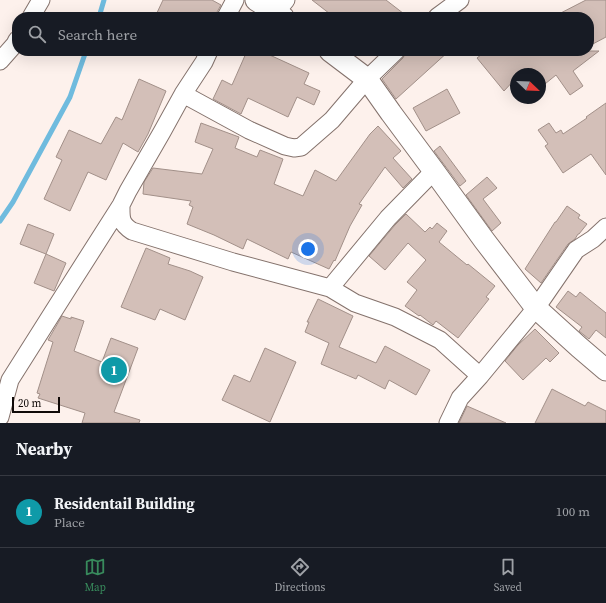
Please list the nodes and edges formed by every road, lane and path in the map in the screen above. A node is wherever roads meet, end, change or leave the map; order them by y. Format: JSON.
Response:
{"nodes":[{"id":1,"x":41,"y":0,"type":"edge"},
{"id":2,"x":235,"y":0,"type":"edge"},
{"id":3,"x":256,"y":0,"type":"edge"},
{"id":4,"x":460,"y":0,"type":"edge"},
{"id":5,"x":282,"y":10,"type":"edge"},
{"id":6,"x":34,"y":12,"type":"edge"},
{"id":7,"x":229,"y":12,"type":"edge"},
{"id":8,"x":444,"y":12,"type":"edge"},
{"id":9,"x":12,"y":47,"type":"edge"},
{"id":10,"x":207,"y":56,"type":"edge"},
{"id":11,"x":337,"y":56,"type":"edge"},
{"id":12,"x":391,"y":56,"type":"edge"},
{"id":13,"x":0,"y":61,"type":"edge"},
{"id":14,"x":367,"y":79,"type":"junction"},
{"id":15,"x":183,"y":94,"type":"junction"},
{"id":16,"x":434,"y":171,"type":"junction"},
{"id":17,"x":121,"y":205,"type":"junction"},
{"id":18,"x":606,"y":227,"type":"edge"},
{"id":19,"x":330,"y":288,"type":"junction"},
{"id":20,"x":536,"y":308,"type":"junction"},
{"id":21,"x":606,"y":370,"type":"edge"},
{"id":22,"x":480,"y":376,"type":"junction"},
{"id":23,"x":0,"y":418,"type":"edge"},
{"id":24,"x":448,"y":423,"type":"edge"}],
"edges":[{"from":1,"to":6,"type":"street"},
{"from":2,"to":7,"type":"street"},
{"from":3,"to":5,"type":"street"},
{"from":4,"to":8,"type":"street"},
{"from":9,"to":13,"type":"street"},
{"from":10,"to":15,"type":"street"},
{"from":11,"to":14,"type":"street"},
{"from":12,"to":14,"type":"street"},
{"from":14,"to":15,"type":"street"},
{"from":14,"to":16,"type":"street"},
{"from":15,"to":17,"type":"street"},
{"from":16,"to":19,"type":"street"},
{"from":16,"to":20,"type":"street"},
{"from":17,"to":19,"type":"street"},
{"from":17,"to":23,"type":"street"},
{"from":18,"to":20,"type":"street"},
{"from":19,"to":22,"type":"street"},
{"from":20,"to":21,"type":"street"},
{"from":20,"to":22,"type":"street"},
{"from":22,"to":24,"type":"street"}]}
